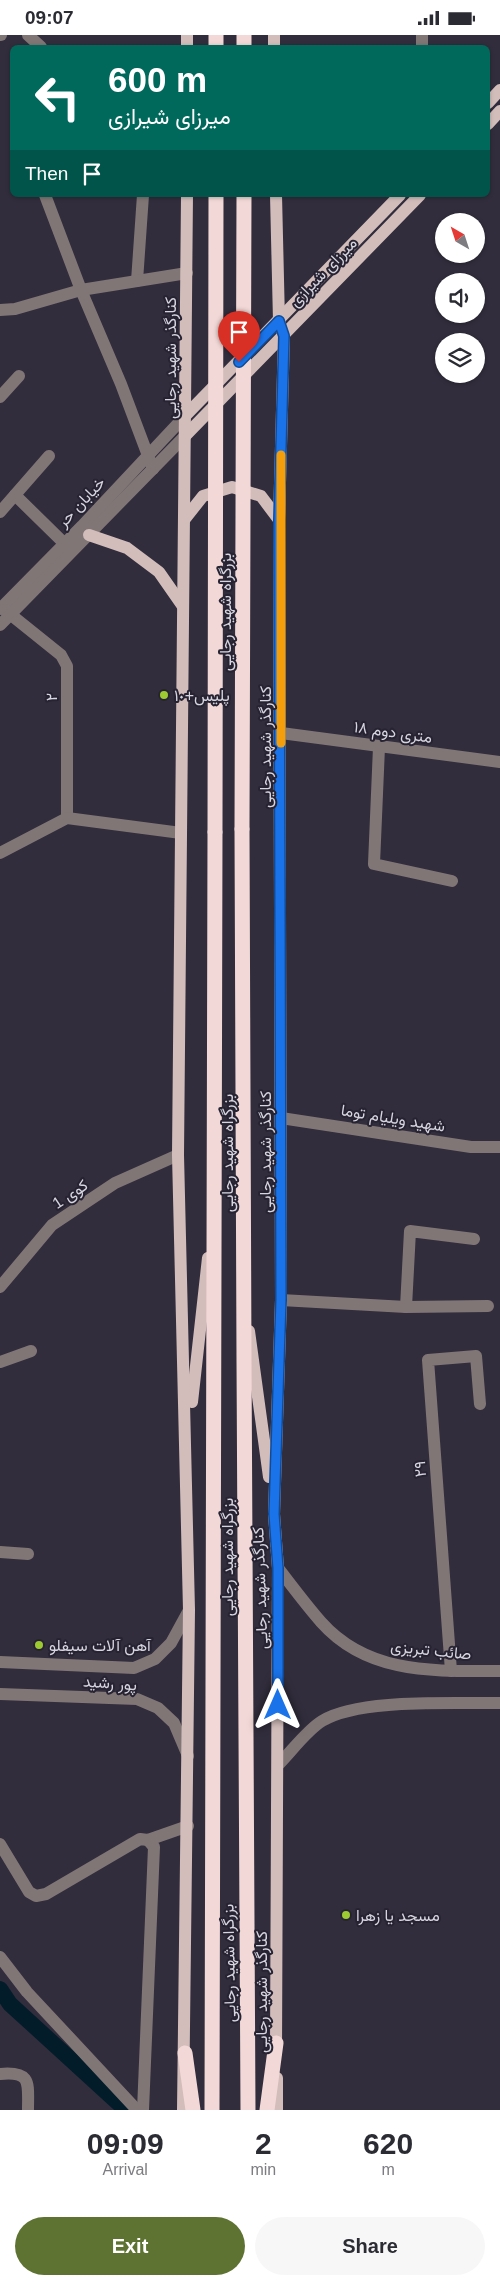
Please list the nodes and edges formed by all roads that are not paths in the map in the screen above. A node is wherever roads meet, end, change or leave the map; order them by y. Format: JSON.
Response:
{"nodes":[{"id":1,"x":28,"y":35,"type":"edge"},
{"id":2,"x":39,"y":45,"type":"edge"},
{"id":3,"x":500,"y":89,"type":"edge"},
{"id":4,"x":490,"y":101,"type":"edge"},
{"id":5,"x":500,"y":111,"type":"edge"},
{"id":6,"x":490,"y":123,"type":"edge"},
{"id":7,"x":46,"y":197,"type":"edge"},
{"id":8,"x":143,"y":197,"type":"edge"},
{"id":9,"x":187,"y":197,"type":"edge"},
{"id":10,"x":216,"y":197,"type":"edge"},
{"id":11,"x":244,"y":197,"type":"edge"},
{"id":12,"x":276,"y":197,"type":"edge"},
{"id":13,"x":398,"y":197,"type":"edge"},
{"id":14,"x":418,"y":197,"type":"edge"},
{"id":15,"x":187,"y":273,"type":"junction"},
{"id":16,"x":137,"y":281,"type":"junction"},
{"id":17,"x":81,"y":290,"type":"junction"},
{"id":18,"x":0,"y":310,"type":"edge"},
{"id":19,"x":279,"y":321,"type":"junction"},
{"id":20,"x":284,"y":336,"type":"junction"},
{"id":21,"x":19,"y":376,"type":"dead end"},
{"id":22,"x":0,"y":397,"type":"edge"},
{"id":23,"x":185,"y":416,"type":"junction"},
{"id":24,"x":186,"y":435,"type":"junction"},
{"id":25,"x":148,"y":454,"type":"junction"},
{"id":26,"x":50,"y":456,"type":"dead end"},
{"id":27,"x":153,"y":469,"type":"junction"},
{"id":28,"x":15,"y":495,"type":"junction"},
{"id":29,"x":0,"y":512,"type":"edge"},
{"id":30,"x":184,"y":520,"type":"junction"},
{"id":31,"x":279,"y":520,"type":"junction"},
{"id":32,"x":89,"y":535,"type":"junction"},
{"id":33,"x":69,"y":547,"type":"junction"},
{"id":34,"x":182,"y":605,"type":"junction"},
{"id":35,"x":4,"y":610,"type":"edge"},
{"id":36,"x":0,"y":625,"type":"edge"},
{"id":37,"x":281,"y":733,"type":"junction"},
{"id":38,"x":379,"y":747,"type":"junction"},
{"id":39,"x":500,"y":762,"type":"edge"},
{"id":40,"x":67,"y":818,"type":"junction"},
{"id":41,"x":181,"y":833,"type":"junction"},
{"id":42,"x":0,"y":853,"type":"edge"},
{"id":43,"x":452,"y":881,"type":"dead end"},
{"id":44,"x":281,"y":1118,"type":"junction"},
{"id":45,"x":500,"y":1147,"type":"edge"},
{"id":46,"x":178,"y":1155,"type":"junction"},
{"id":47,"x":214,"y":1205,"type":"junction"},
{"id":48,"x":474,"y":1239,"type":"dead end"},
{"id":49,"x":0,"y":1287,"type":"edge"},
{"id":50,"x":281,"y":1300,"type":"junction"},
{"id":51,"x":246,"y":1303,"type":"junction"},
{"id":52,"x":488,"y":1306,"type":"dead end"},
{"id":53,"x":406,"y":1307,"type":"junction"},
{"id":54,"x":31,"y":1351,"type":"dead end"},
{"id":55,"x":0,"y":1362,"type":"edge"},
{"id":56,"x":480,"y":1404,"type":"dead end"},
{"id":57,"x":186,"y":1447,"type":"junction"},
{"id":58,"x":274,"y":1514,"type":"junction"},
{"id":59,"x":0,"y":1552,"type":"edge"},
{"id":60,"x":28,"y":1554,"type":"dead end"},
{"id":61,"x":278,"y":1568,"type":"junction"},
{"id":62,"x":189,"y":1610,"type":"junction"},
{"id":63,"x":0,"y":1662,"type":"edge"},
{"id":64,"x":451,"y":1671,"type":"junction"},
{"id":65,"x":500,"y":1671,"type":"edge"},
{"id":66,"x":0,"y":1694,"type":"edge"},
{"id":67,"x":500,"y":1703,"type":"edge"},
{"id":68,"x":188,"y":1757,"type":"junction"},
{"id":69,"x":279,"y":1764,"type":"junction"},
{"id":70,"x":188,"y":1826,"type":"junction"},
{"id":71,"x":148,"y":1840,"type":"junction"},
{"id":72,"x":0,"y":1844,"type":"edge"},
{"id":73,"x":0,"y":1957,"type":"edge"},
{"id":74,"x":276,"y":2043,"type":"junction"},
{"id":75,"x":185,"y":2053,"type":"junction"},
{"id":76,"x":0,"y":2074,"type":"edge"},
{"id":77,"x":28,"y":2110,"type":"edge"},
{"id":78,"x":137,"y":2110,"type":"edge"},
{"id":79,"x":143,"y":2110,"type":"edge"},
{"id":80,"x":183,"y":2110,"type":"edge"},
{"id":81,"x":193,"y":2110,"type":"edge"},
{"id":82,"x":212,"y":2110,"type":"edge"},
{"id":83,"x":248,"y":2110,"type":"edge"},
{"id":84,"x":267,"y":2110,"type":"edge"},
{"id":85,"x":277,"y":2110,"type":"edge"}],
"edges":[{"from":1,"to":2,"type":"street"},
{"from":3,"to":4,"type":"main road"},
{"from":5,"to":6,"type":"main road"},
{"from":7,"to":17,"type":"street"},
{"from":8,"to":16,"type":"street"},
{"from":9,"to":15,"type":"main road","name":"کنارگذر شهید رجایی"},
{"from":10,"to":47,"type":"highway","name":"بزرگراه شهید رجایی","bridge":true},
{"from":11,"to":51,"type":"highway","name":"بزرگراه شهید رجایی","bridge":true},
{"from":12,"to":19,"type":"main road","name":"کنارگذر شهید رجایی"},
{"from":13,"to":19,"type":"main road","name":"میرزای شیرازی"},
{"from":14,"to":20,"type":"main road","name":"میرزای شیرازی"},
{"from":15,"to":16,"type":"street"},
{"from":15,"to":23,"type":"main road","name":"کنارگذر شهید رجایی"},
{"from":16,"to":17,"type":"street"},
{"from":17,"to":18,"type":"street"},
{"from":17,"to":25,"type":"street"},
{"from":19,"to":20,"type":"main road","name":"کنارگذر شهید رجایی"},
{"from":19,"to":23,"type":"main road","name":"میرزای شیرازی"},
{"from":20,"to":24,"type":"main road","name":"میرزای شیرازی"},
{"from":20,"to":31,"type":"main road","name":"کنارگذر شهید رجایی"},
{"from":21,"to":22,"type":"street"},
{"from":23,"to":24,"type":"main road","name":"کنارگذر شهید رجایی"},
{"from":23,"to":25,"type":"street","name":"خیابان حر"},
{"from":24,"to":27,"type":"street","name":"خیابان حر"},
{"from":24,"to":30,"type":"main road","name":"کنارگذر شهید رجایی"},
{"from":25,"to":27,"type":"street"},
{"from":25,"to":33,"type":"street","name":"خیابان حر"},
{"from":26,"to":28,"type":"street"},
{"from":27,"to":32,"type":"street","name":"خیابان حر"},
{"from":28,"to":29,"type":"street"},
{"from":28,"to":33,"type":"street"},
{"from":30,"to":31,"type":"main road"},
{"from":30,"to":34,"type":"main road","name":"کنارگذر شهید رجایی"},
{"from":31,"to":37,"type":"main road","name":"کنارگذر شهید رجایی"},
{"from":32,"to":33,"type":"street","name":"خیابان حر"},
{"from":32,"to":34,"type":"main road"},
{"from":33,"to":35,"type":"street","name":"خیابان حر"},
{"from":34,"to":41,"type":"main road","name":"کنارگذر شهید رجایی"},
{"from":35,"to":36,"type":"street","name":"خیابان حر"},
{"from":35,"to":40,"type":"street","name":"۲"},
{"from":37,"to":38,"type":"street","name":"۱۸ متری دوم"},
{"from":37,"to":44,"type":"main road","name":"کنارگذر شهید رجایی"},
{"from":38,"to":39,"type":"street","name":"۱۸ متری دوم"},
{"from":38,"to":43,"type":"street"},
{"from":40,"to":41,"type":"street"},
{"from":40,"to":42,"type":"street"},
{"from":41,"to":46,"type":"main road","name":"کنارگذر شهید رجایی"},
{"from":44,"to":45,"type":"street","name":"شهید ویلیام توما"},
{"from":44,"to":50,"type":"main road","name":"کنارگذر شهید رجایی"},
{"from":46,"to":49,"type":"street","name":"کوی 1"},
{"from":46,"to":57,"type":"main road","name":"کنارگذر شهید رجایی"},
{"from":47,"to":57,"type":"main road"},
{"from":47,"to":82,"type":"highway","name":"بزرگراه شهید رجایی"},
{"from":48,"to":53,"type":"street"},
{"from":50,"to":53,"type":"street"},
{"from":50,"to":58,"type":"main road","name":"کنارگذر شهید رجایی"},
{"from":51,"to":58,"type":"main road"},
{"from":51,"to":83,"type":"highway","name":"بزرگراه شهید رجایی"},
{"from":52,"to":53,"type":"street"},
{"from":54,"to":55,"type":"street"},
{"from":56,"to":64,"type":"street","name":"۲۹"},
{"from":57,"to":62,"type":"main road","name":"کنارگذر شهید رجایی"},
{"from":58,"to":61,"type":"main road","name":"کنارگذر شهید رجایی"},
{"from":59,"to":60,"type":"street"},
{"from":61,"to":64,"type":"street","name":"صائب تبریزی"},
{"from":61,"to":69,"type":"main road","name":"کنارگذر شهید رجایی"},
{"from":62,"to":63,"type":"street","name":"پور رشید"},
{"from":62,"to":68,"type":"main road","name":"کنارگذر شهید رجایی"},
{"from":64,"to":65,"type":"street","name":"صائب تبریزی"},
{"from":66,"to":68,"type":"street","name":"پور رشید"},
{"from":67,"to":69,"type":"street"},
{"from":68,"to":70,"type":"main road","name":"کنارگذر شهید رجایی"},
{"from":69,"to":74,"type":"main road","name":"کنارگذر شهید رجایی"},
{"from":70,"to":71,"type":"street"},
{"from":70,"to":75,"type":"main road","name":"کنارگذر شهید رجایی"},
{"from":71,"to":72,"type":"street"},
{"from":71,"to":79,"type":"street"},
{"from":73,"to":78,"type":"street"},
{"from":74,"to":84,"type":"highway"},
{"from":74,"to":85,"type":"main road","name":"کنارگذر شهید رجایی"},
{"from":75,"to":80,"type":"main road","name":"کنارگذر شهید رجایی"},
{"from":75,"to":81,"type":"highway"},
{"from":76,"to":77,"type":"street"}]}
